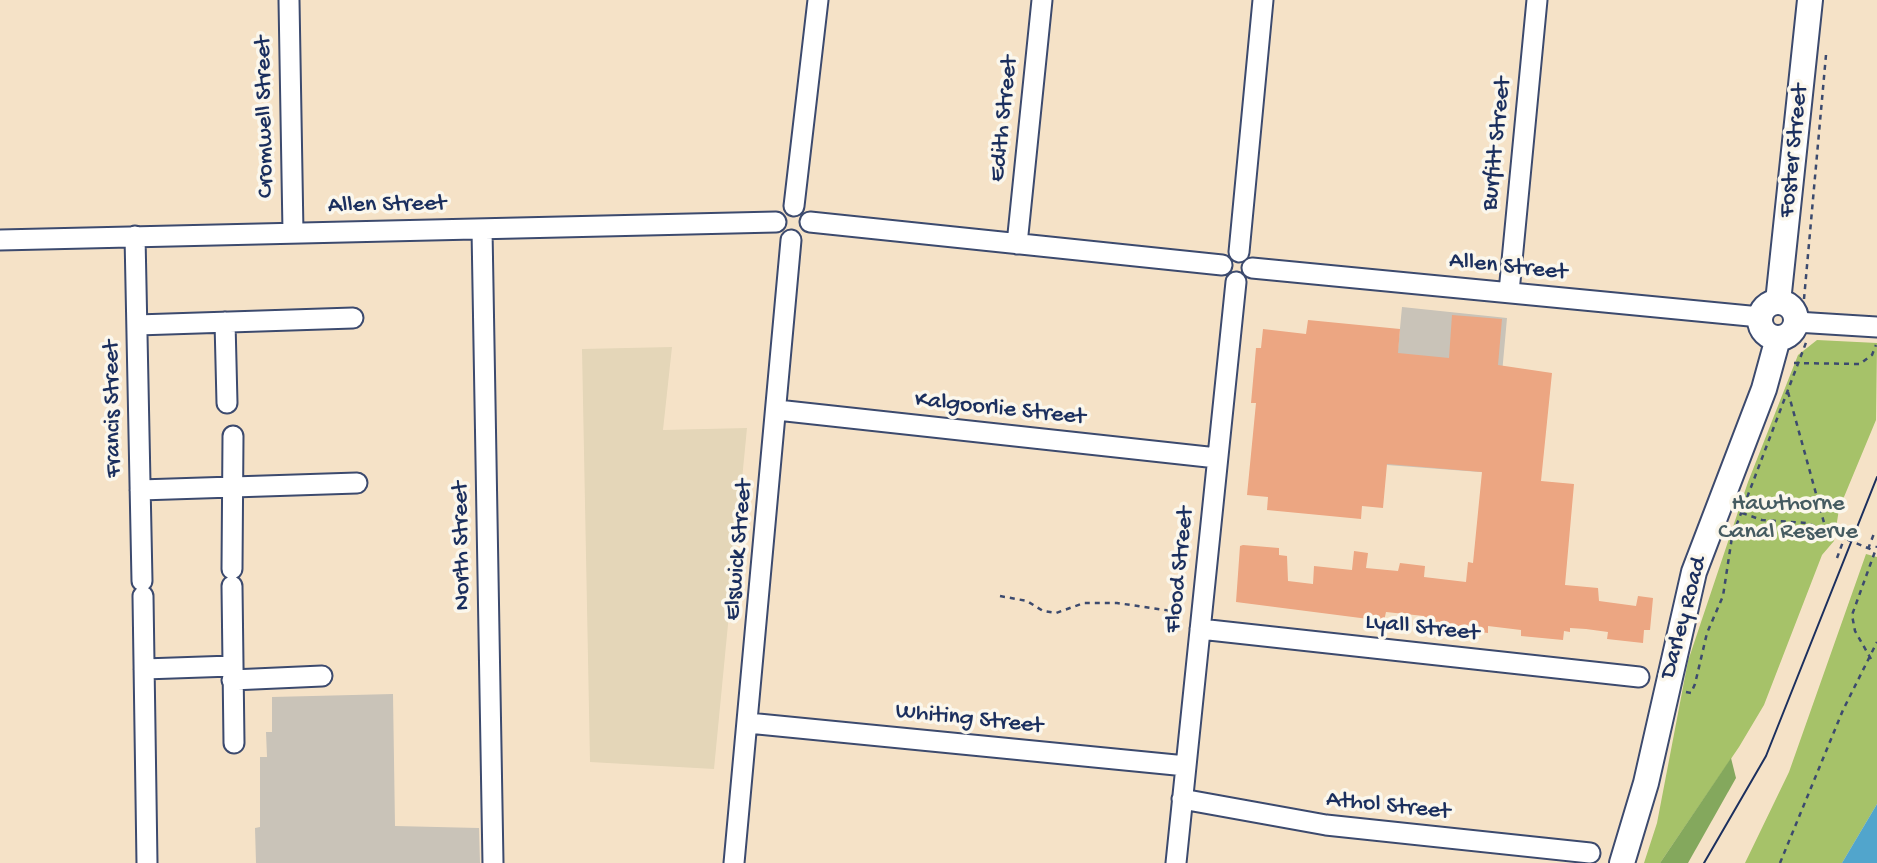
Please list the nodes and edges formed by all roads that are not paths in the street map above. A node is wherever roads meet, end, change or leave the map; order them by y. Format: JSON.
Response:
{"nodes":[{"id":1,"x":289,"y":0,"type":"edge"},
{"id":2,"x":818,"y":0,"type":"edge"},
{"id":3,"x":1042,"y":0,"type":"edge"},
{"id":4,"x":1263,"y":0,"type":"edge"},
{"id":5,"x":1537,"y":0,"type":"edge"},
{"id":6,"x":1810,"y":0,"type":"edge"},
{"id":7,"x":794,"y":206,"type":"junction"},
{"id":8,"x":776,"y":222,"type":"junction"},
{"id":9,"x":810,"y":222,"type":"junction"},
{"id":10,"x":482,"y":229,"type":"junction"},
{"id":11,"x":293,"y":232,"type":"junction"},
{"id":12,"x":135,"y":236,"type":"junction"},
{"id":13,"x":0,"y":240,"type":"edge"},
{"id":14,"x":791,"y":240,"type":"junction"},
{"id":15,"x":1017,"y":244,"type":"junction"},
{"id":16,"x":1239,"y":252,"type":"junction"},
{"id":17,"x":1222,"y":265,"type":"junction"},
{"id":18,"x":1252,"y":268,"type":"junction"},
{"id":19,"x":1236,"y":282,"type":"junction"},
{"id":20,"x":1508,"y":292,"type":"junction"},
{"id":21,"x":1769,"y":310,"type":"junction"},
{"id":22,"x":353,"y":318,"type":"dead end"},
{"id":23,"x":1797,"y":320,"type":"junction"},
{"id":24,"x":225,"y":322,"type":"junction"},
{"id":25,"x":136,"y":325,"type":"junction"},
{"id":26,"x":1877,"y":327,"type":"edge"},
{"id":27,"x":227,"y":403,"type":"dead end"},
{"id":28,"x":777,"y":410,"type":"junction"},
{"id":29,"x":233,"y":436,"type":"dead end"},
{"id":30,"x":1217,"y":458,"type":"junction"},
{"id":31,"x":357,"y":483,"type":"dead end"},
{"id":32,"x":232,"y":488,"type":"junction"},
{"id":33,"x":140,"y":490,"type":"junction"},
{"id":34,"x":1200,"y":629,"type":"junction"},
{"id":35,"x":144,"y":669,"type":"junction"},
{"id":36,"x":232,"y":673,"type":"junction"},
{"id":37,"x":322,"y":676,"type":"dead end"},
{"id":38,"x":1639,"y":677,"type":"dead end"},
{"id":39,"x":748,"y":723,"type":"junction"},
{"id":40,"x":233,"y":743,"type":"dead end"},
{"id":41,"x":1186,"y":766,"type":"junction"},
{"id":42,"x":1182,"y":799,"type":"junction"},
{"id":43,"x":1590,"y":853,"type":"dead end"},
{"id":44,"x":147,"y":863,"type":"edge"},
{"id":45,"x":493,"y":863,"type":"edge"},
{"id":46,"x":734,"y":863,"type":"edge"},
{"id":47,"x":1176,"y":863,"type":"edge"},
{"id":48,"x":1622,"y":863,"type":"edge"}],
"edges":[{"from":1,"to":11,"type":"street","name":"Cromwell Street"},
{"from":2,"to":7,"type":"street"},
{"from":3,"to":15,"type":"street","name":"Edith Street"},
{"from":4,"to":16,"type":"street"},
{"from":5,"to":20,"type":"street","name":"Burfitt Street"},
{"from":6,"to":21,"type":"main road","name":"Foster Street"},
{"from":7,"to":8,"type":"street"},
{"from":7,"to":9,"type":"street"},
{"from":8,"to":10,"type":"street","name":"Allen Street"},
{"from":8,"to":14,"type":"street"},
{"from":9,"to":14,"type":"street"},
{"from":9,"to":15,"type":"street"},
{"from":10,"to":11,"type":"street","name":"Allen Street"},
{"from":10,"to":45,"type":"street","name":"North Street"},
{"from":11,"to":12,"type":"street","name":"Allen Street"},
{"from":12,"to":13,"type":"street","name":"Allen Street"},
{"from":12,"to":25,"type":"street","name":"Francis Street"},
{"from":14,"to":28,"type":"street","name":"Elswick Street"},
{"from":15,"to":17,"type":"street"},
{"from":16,"to":17,"type":"street"},
{"from":16,"to":18,"type":"street"},
{"from":17,"to":19,"type":"street"},
{"from":18,"to":19,"type":"street"},
{"from":18,"to":20,"type":"street","name":"Allen Street"},
{"from":19,"to":30,"type":"street","name":"Flood Street"},
{"from":20,"to":21,"type":"street","name":"Allen Street"},
{"from":21,"to":23,"type":"main road"},
{"from":22,"to":24,"type":"street"},
{"from":23,"to":26,"type":"street"},
{"from":23,"to":48,"type":"main road","name":"Darley Road"},
{"from":24,"to":25,"type":"street"},
{"from":24,"to":27,"type":"street"},
{"from":25,"to":33,"type":"street","name":"Francis Street"},
{"from":28,"to":30,"type":"street","name":"Kalgoorlie Street"},
{"from":28,"to":39,"type":"street","name":"Elswick Street"},
{"from":29,"to":32,"type":"street"},
{"from":30,"to":34,"type":"street","name":"Flood Street"},
{"from":31,"to":32,"type":"street"},
{"from":32,"to":33,"type":"street"},
{"from":32,"to":36,"type":"street"},
{"from":33,"to":35,"type":"street","name":"Francis Street"},
{"from":34,"to":38,"type":"street","name":"Lyall Street"},
{"from":34,"to":41,"type":"street","name":"Flood Street"},
{"from":35,"to":36,"type":"street"},
{"from":35,"to":44,"type":"street","name":"Francis Street"},
{"from":36,"to":37,"type":"street"},
{"from":36,"to":40,"type":"street"},
{"from":39,"to":41,"type":"street","name":"Whiting Street"},
{"from":39,"to":46,"type":"street","name":"Elswick Street"},
{"from":41,"to":42,"type":"street","name":"Flood Street"},
{"from":42,"to":43,"type":"street","name":"Athol Street"},
{"from":42,"to":47,"type":"street","name":"Flood Street"}]}
